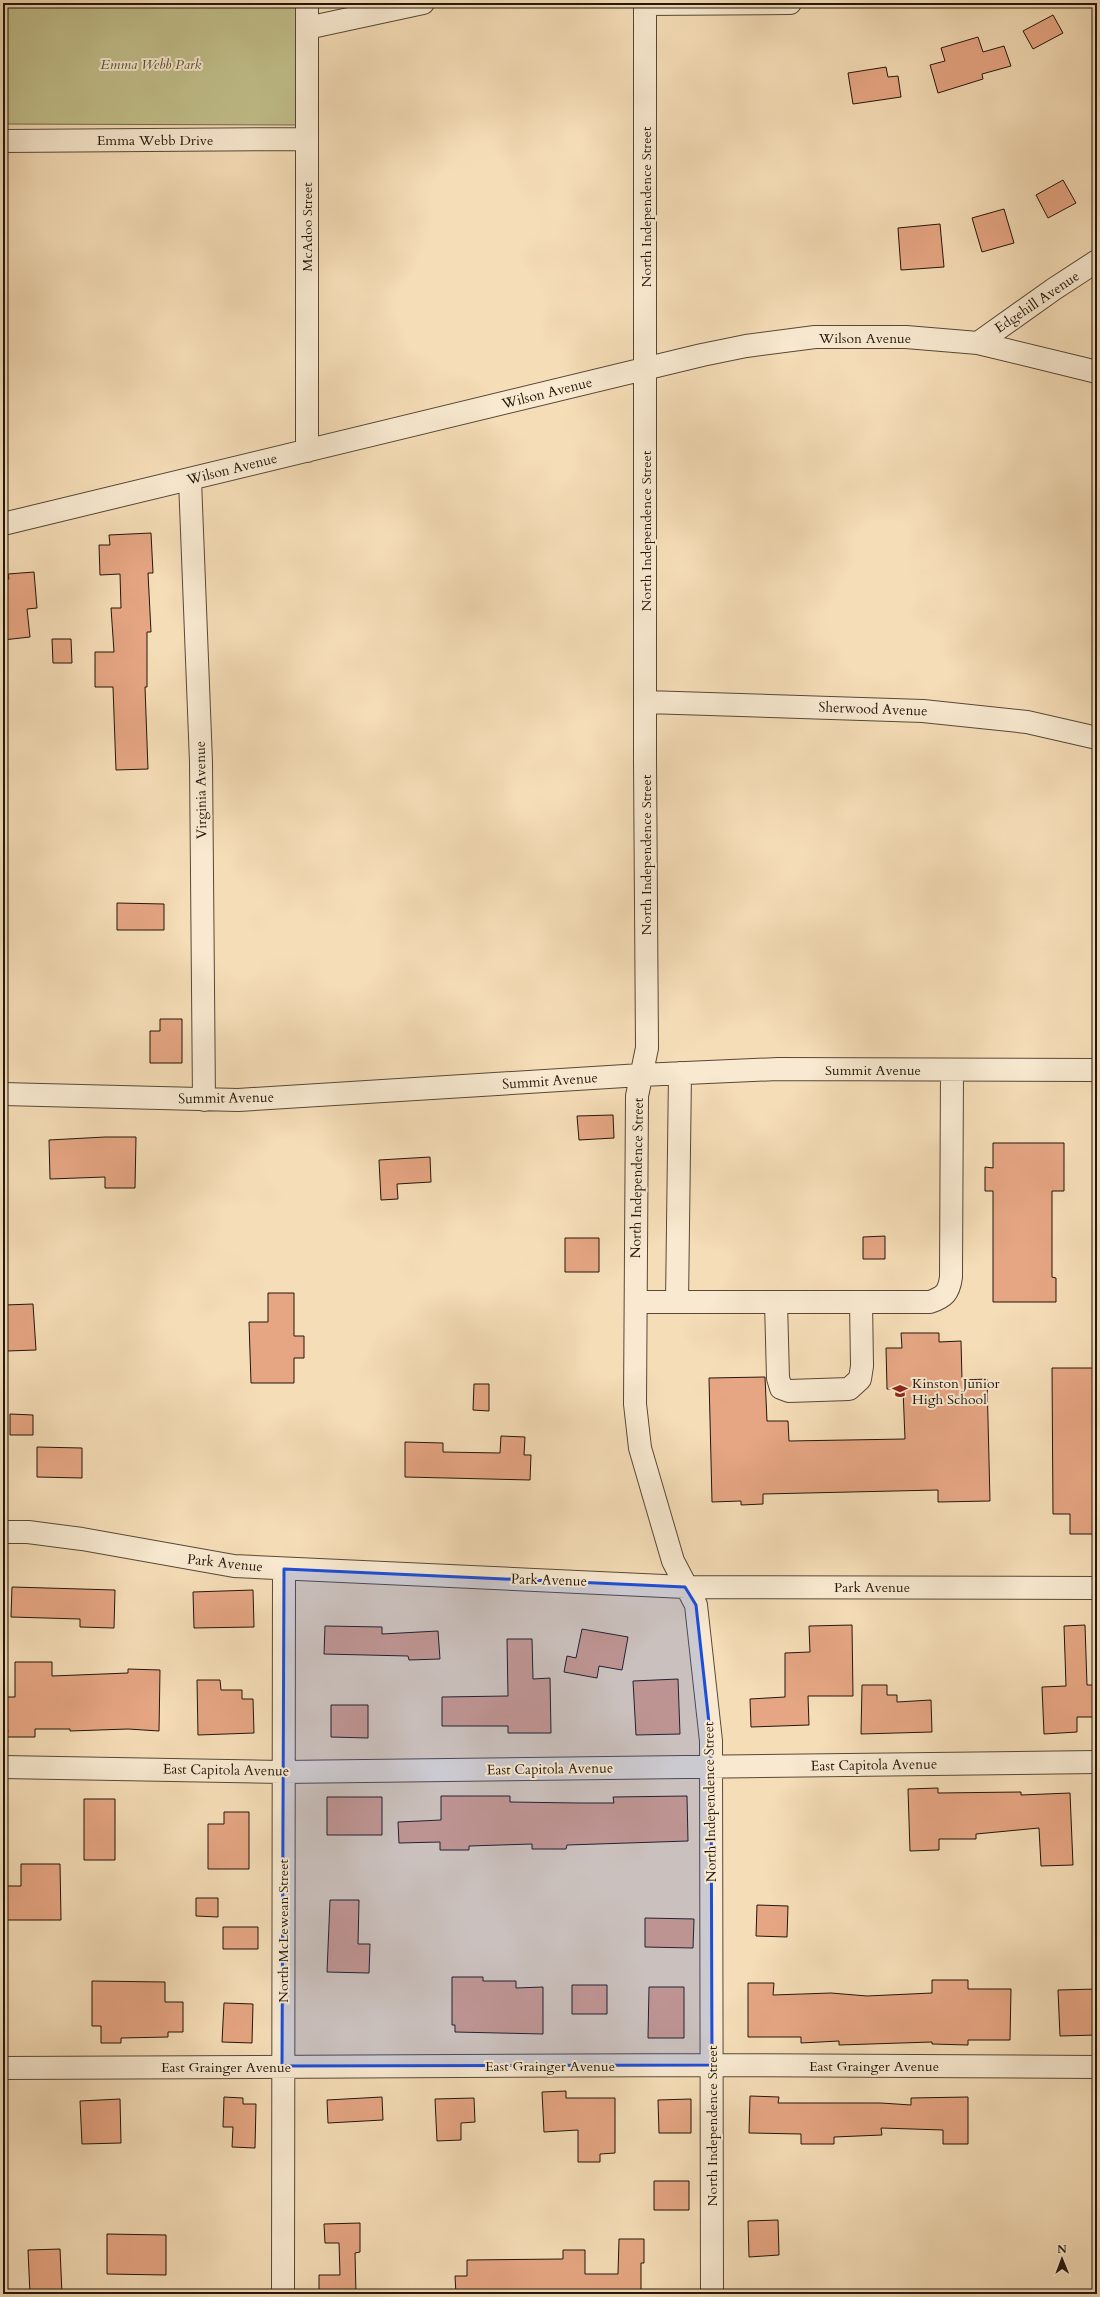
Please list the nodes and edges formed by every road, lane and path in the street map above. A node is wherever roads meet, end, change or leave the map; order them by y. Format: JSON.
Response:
{"nodes":[{"id":1,"x":307,"y":3,"type":"edge"},
{"id":2,"x":423,"y":3,"type":"edge"},
{"id":3,"x":790,"y":3,"type":"edge"},
{"id":4,"x":645,"y":4,"type":"edge"},
{"id":5,"x":307,"y":28,"type":"junction"},
{"id":6,"x":306,"y":139,"type":"junction"},
{"id":7,"x":3,"y":141,"type":"edge"},
{"id":8,"x":1097,"y":261,"type":"edge"},
{"id":9,"x":978,"y":343,"type":"junction"},
{"id":10,"x":646,"y":368,"type":"junction"},
{"id":11,"x":1097,"y":372,"type":"edge"},
{"id":12,"x":307,"y":451,"type":"junction"},
{"id":13,"x":190,"y":480,"type":"junction"},
{"id":14,"x":3,"y":524,"type":"edge"},
{"id":15,"x":646,"y":702,"type":"junction"},
{"id":16,"x":1097,"y":738,"type":"edge"},
{"id":17,"x":952,"y":1070,"type":"junction"},
{"id":18,"x":1097,"y":1070,"type":"edge"},
{"id":19,"x":680,"y":1073,"type":"junction"},
{"id":20,"x":641,"y":1075,"type":"junction"},
{"id":21,"x":3,"y":1094,"type":"edge"},
{"id":22,"x":204,"y":1100,"type":"junction"},
{"id":23,"x":636,"y":1302,"type":"junction"},
{"id":24,"x":677,"y":1302,"type":"junction"},
{"id":25,"x":776,"y":1302,"type":"junction"},
{"id":26,"x":861,"y":1302,"type":"junction"},
{"id":27,"x":3,"y":1532,"type":"edge"},
{"id":28,"x":284,"y":1569,"type":"junction"},
{"id":29,"x":685,"y":1587,"type":"junction"},
{"id":30,"x":1097,"y":1588,"type":"edge"},
{"id":31,"x":1097,"y":1762,"type":"edge"},
{"id":32,"x":3,"y":1767,"type":"edge"},
{"id":33,"x":711,"y":1767,"type":"junction"},
{"id":34,"x":282,"y":1772,"type":"junction"},
{"id":35,"x":712,"y":2065,"type":"junction"},
{"id":36,"x":282,"y":2066,"type":"junction"},
{"id":37,"x":1097,"y":2067,"type":"edge"},
{"id":38,"x":3,"y":2068,"type":"edge"},
{"id":39,"x":282,"y":2294,"type":"edge"},
{"id":40,"x":712,"y":2294,"type":"edge"}],
"edges":[{"from":1,"to":5,"type":"street","name":"McAdoo Street"},
{"from":2,"to":5,"type":"street"},
{"from":3,"to":4,"type":"street"},
{"from":4,"to":10,"type":"street","name":"North Independence Street"},
{"from":5,"to":6,"type":"street","name":"McAdoo Street"},
{"from":6,"to":7,"type":"street","name":"Emma Webb Drive"},
{"from":6,"to":12,"type":"street","name":"McAdoo Street"},
{"from":8,"to":9,"type":"street","name":"Edgehill Avenue"},
{"from":9,"to":10,"type":"street","name":"Wilson Avenue"},
{"from":9,"to":11,"type":"street","name":"Wilson Avenue"},
{"from":10,"to":12,"type":"street","name":"Wilson Avenue"},
{"from":10,"to":15,"type":"street","name":"North Independence Street"},
{"from":12,"to":13,"type":"street","name":"Wilson Avenue"},
{"from":13,"to":14,"type":"street","name":"Wilson Avenue"},
{"from":13,"to":22,"type":"street","name":"Virginia Avenue"},
{"from":15,"to":16,"type":"street","name":"Sherwood Avenue"},
{"from":15,"to":20,"type":"street","name":"North Independence Street"},
{"from":17,"to":18,"type":"street","name":"Summit Avenue"},
{"from":17,"to":19,"type":"street","name":"Summit Avenue"},
{"from":17,"to":26,"type":"street"},
{"from":19,"to":20,"type":"street","name":"Summit Avenue"},
{"from":19,"to":24,"type":"street"},
{"from":20,"to":22,"type":"street","name":"Summit Avenue"},
{"from":20,"to":23,"type":"street","name":"North Independence Street"},
{"from":21,"to":22,"type":"street","name":"Summit Avenue"},
{"from":23,"to":24,"type":"street"},
{"from":23,"to":29,"type":"street","name":"North Independence Street"},
{"from":24,"to":25,"type":"street"},
{"from":25,"to":26,"type":"street"},
{"from":25,"to":26,"type":"street"},
{"from":27,"to":28,"type":"street","name":"Park Avenue"},
{"from":28,"to":29,"type":"street","name":"Park Avenue"},
{"from":28,"to":34,"type":"street","name":"North McLewean Street"},
{"from":29,"to":30,"type":"street","name":"Park Avenue"},
{"from":29,"to":33,"type":"street","name":"North Independence Street"},
{"from":31,"to":33,"type":"street","name":"East Capitola Avenue"},
{"from":32,"to":34,"type":"street","name":"East Capitola Avenue"},
{"from":33,"to":34,"type":"street","name":"East Capitola Avenue"},
{"from":33,"to":35,"type":"street","name":"North Independence Street"},
{"from":34,"to":36,"type":"street","name":"North McLewean Street"},
{"from":35,"to":36,"type":"street","name":"East Grainger Avenue"},
{"from":35,"to":37,"type":"street","name":"East Grainger Avenue"},
{"from":35,"to":40,"type":"street","name":"North Independence Street"},
{"from":36,"to":38,"type":"street","name":"East Grainger Avenue"},
{"from":36,"to":39,"type":"street","name":"North McLewean Street"}]}
